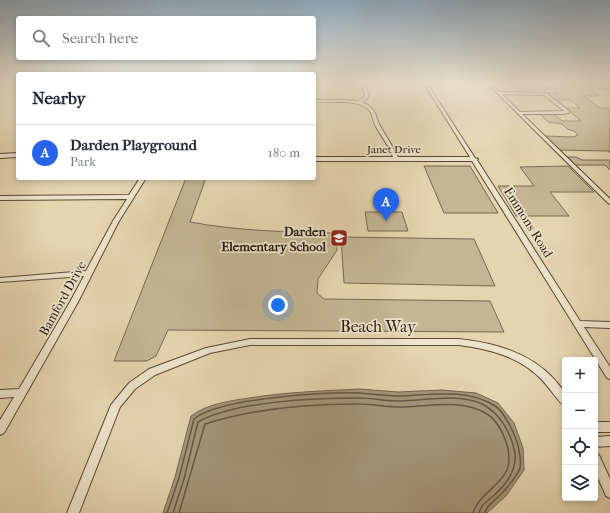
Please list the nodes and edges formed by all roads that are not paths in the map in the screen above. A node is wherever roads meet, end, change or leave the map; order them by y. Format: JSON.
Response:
{"nodes":[{"id":1,"x":366,"y":106,"type":"edge"},
{"id":2,"x":441,"y":106,"type":"edge"},
{"id":3,"x":512,"y":106,"type":"edge"},
{"id":4,"x":561,"y":106,"type":"edge"},
{"id":5,"x":519,"y":113,"type":"junction"},
{"id":6,"x":16,"y":155,"type":"edge"},
{"id":7,"x":0,"y":156,"type":"edge"},
{"id":8,"x":316,"y":159,"type":"edge"},
{"id":9,"x":396,"y":159,"type":"junction"},
{"id":10,"x":475,"y":159,"type":"junction"},
{"id":11,"x":142,"y":180,"type":"edge"},
{"id":12,"x":130,"y":197,"type":"junction"},
{"id":13,"x":0,"y":198,"type":"edge"},
{"id":14,"x":610,"y":202,"type":"edge"},
{"id":15,"x":90,"y":273,"type":"junction"},
{"id":16,"x":0,"y":280,"type":"edge"},
{"id":17,"x":577,"y":324,"type":"junction"},
{"id":18,"x":610,"y":325,"type":"edge"},
{"id":19,"x":610,"y":375,"type":"edge"},
{"id":20,"x":21,"y":393,"type":"junction"},
{"id":21,"x":0,"y":394,"type":"edge"},
{"id":22,"x":562,"y":398,"type":"edge"},
{"id":23,"x":598,"y":427,"type":"edge"},
{"id":24,"x":610,"y":427,"type":"edge"},
{"id":25,"x":0,"y":430,"type":"edge"},
{"id":26,"x":610,"y":441,"type":"edge"},
{"id":27,"x":598,"y":442,"type":"edge"},
{"id":28,"x":598,"y":465,"type":"edge"},
{"id":29,"x":610,"y":492,"type":"edge"},
{"id":30,"x":74,"y":513,"type":"edge"}],
"edges":[{"from":1,"to":9,"type":"street"},
{"from":2,"to":10,"type":"street","name":"Emmons Road"},
{"from":3,"to":5,"type":"street"},
{"from":4,"to":5,"type":"street"},
{"from":5,"to":14,"type":"street"},
{"from":6,"to":7,"type":"street"},
{"from":8,"to":9,"type":"street","name":"Janet Drive"},
{"from":9,"to":10,"type":"street","name":"Janet Drive"},
{"from":10,"to":17,"type":"street","name":"Emmons Road"},
{"from":11,"to":12,"type":"street","name":"Bamford Drive"},
{"from":12,"to":13,"type":"street"},
{"from":12,"to":15,"type":"street","name":"Bamford Drive"},
{"from":15,"to":16,"type":"street"},
{"from":15,"to":20,"type":"street","name":"Bamford Drive"},
{"from":17,"to":18,"type":"street"},
{"from":17,"to":19,"type":"street","name":"Emmons Road"},
{"from":20,"to":21,"type":"street"},
{"from":20,"to":25,"type":"street","name":"Bamford Drive"},
{"from":22,"to":30,"type":"street","name":"Beach Way"},
{"from":23,"to":24,"type":"street"},
{"from":26,"to":27,"type":"street"},
{"from":28,"to":29,"type":"street"}]}
